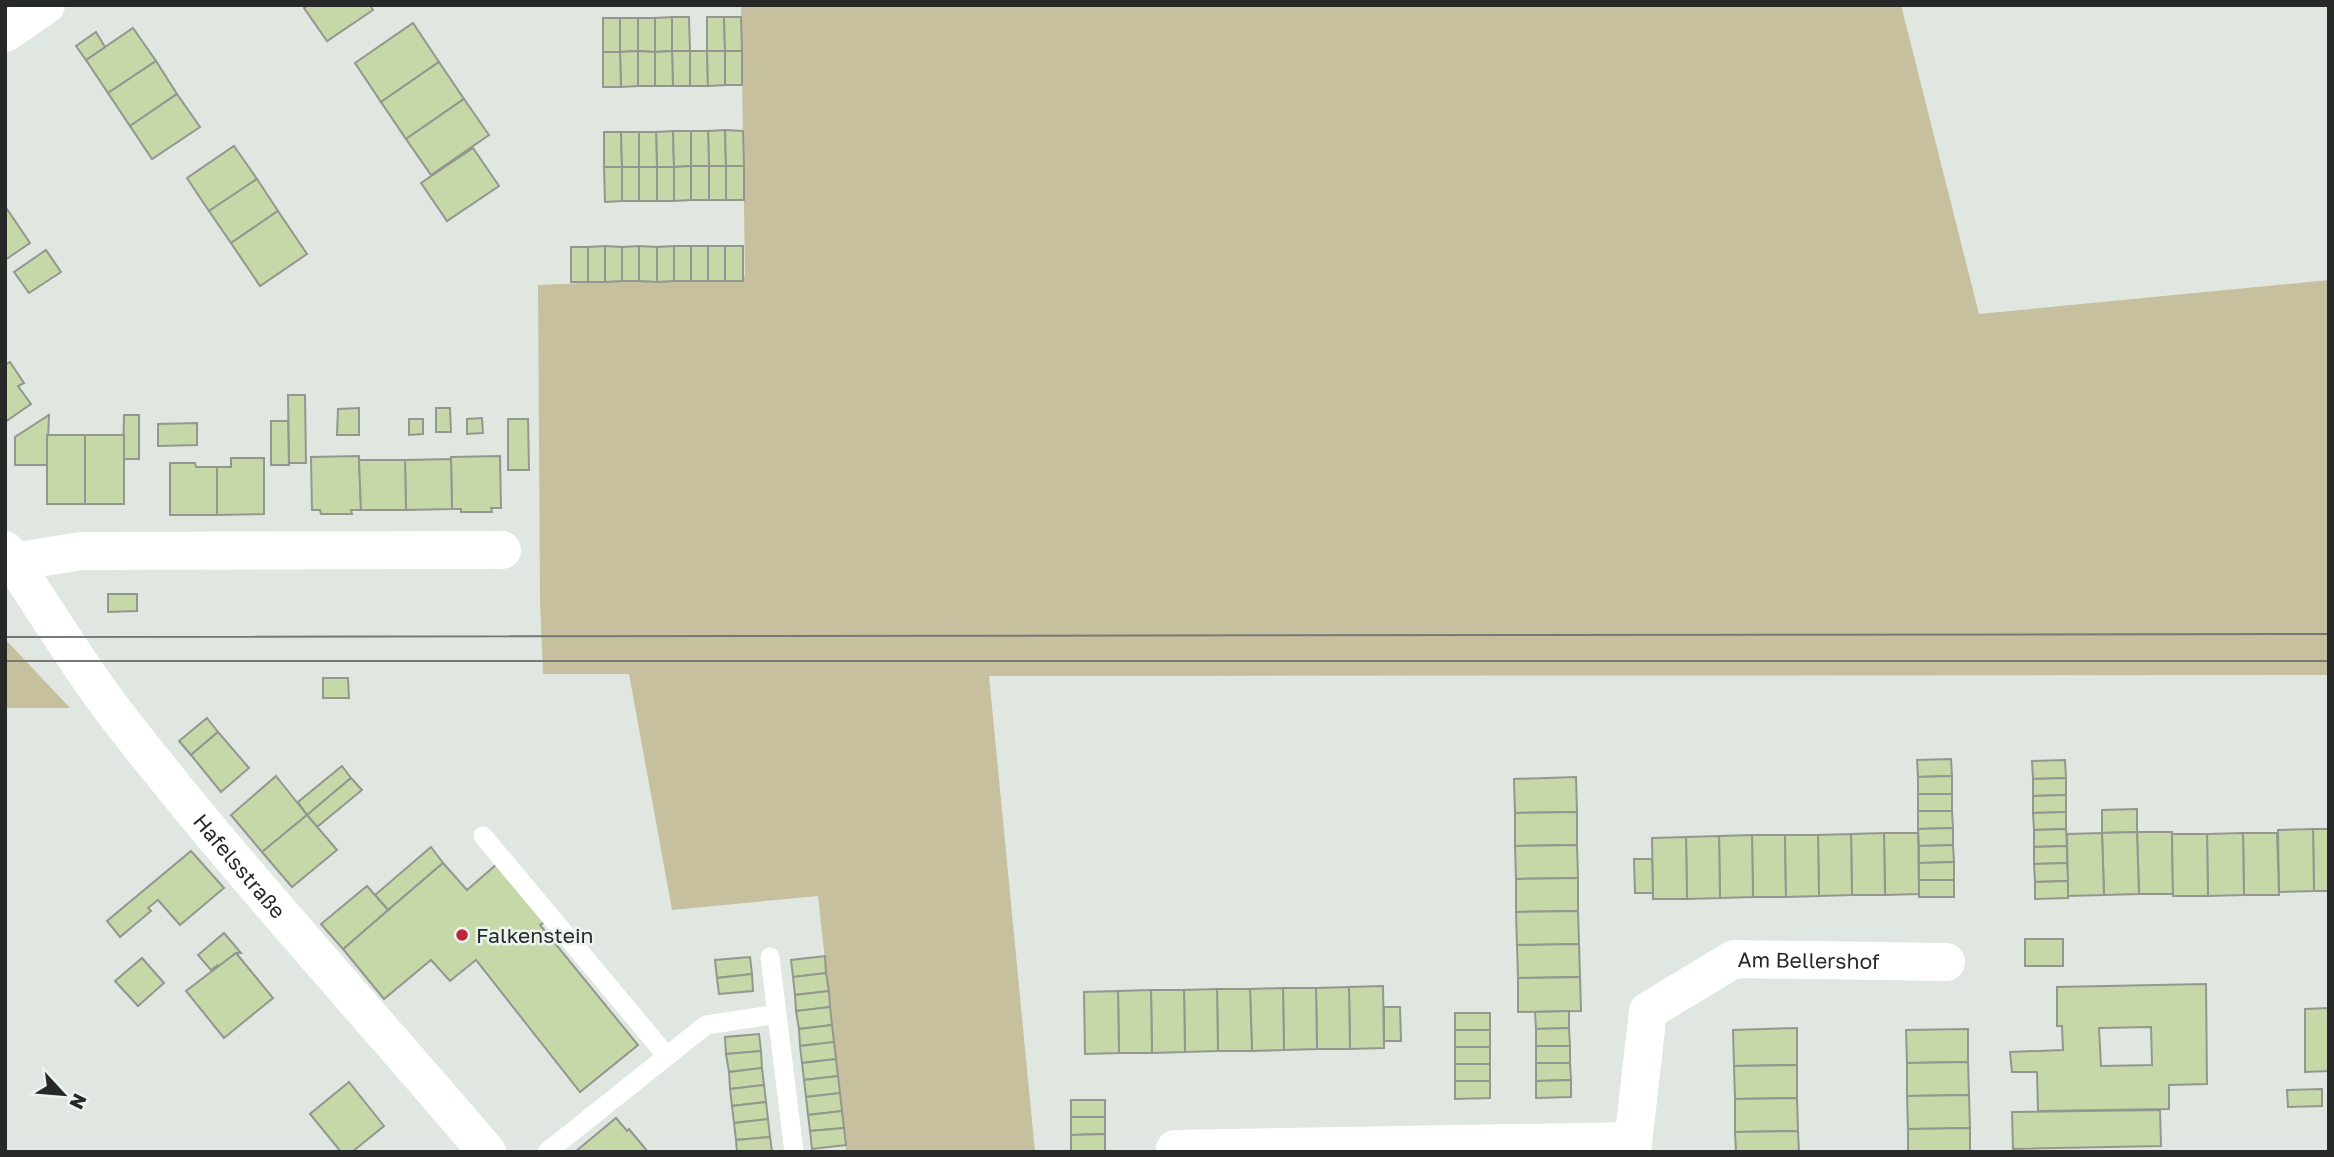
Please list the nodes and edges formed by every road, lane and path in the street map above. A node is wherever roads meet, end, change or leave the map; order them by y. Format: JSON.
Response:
{"nodes":[{"id":1,"x":46,"y":5,"type":"edge"},
{"id":2,"x":5,"y":33,"type":"edge"},
{"id":3,"x":502,"y":550,"type":"dead end"},
{"id":4,"x":9,"y":556,"type":"edge"},
{"id":5,"x":483,"y":836,"type":"dead end"},
{"id":6,"x":770,"y":957,"type":"dead end"},
{"id":7,"x":1946,"y":962,"type":"dead end"},
{"id":8,"x":777,"y":1014,"type":"junction"},
{"id":9,"x":666,"y":1055,"type":"junction"},
{"id":10,"x":1632,"y":1147,"type":"edge"},
{"id":11,"x":1175,"y":1149,"type":"dead end"},
{"id":12,"x":486,"y":1152,"type":"edge"},
{"id":13,"x":547,"y":1152,"type":"edge"},
{"id":14,"x":793,"y":1152,"type":"edge"}],
"edges":[{"from":1,"to":2,"type":"street"},
{"from":3,"to":4,"type":"street","name":"Hafelsstraße"},
{"from":4,"to":12,"type":"street","name":"Hafelsstraße"},
{"from":5,"to":9,"type":"lane"},
{"from":6,"to":8,"type":"lane"},
{"from":7,"to":10,"type":"street","name":"Am Bellershof"},
{"from":8,"to":9,"type":"lane"},
{"from":8,"to":14,"type":"lane"},
{"from":9,"to":13,"type":"lane"},
{"from":10,"to":11,"type":"street","name":"Am Bellershof"}]}
